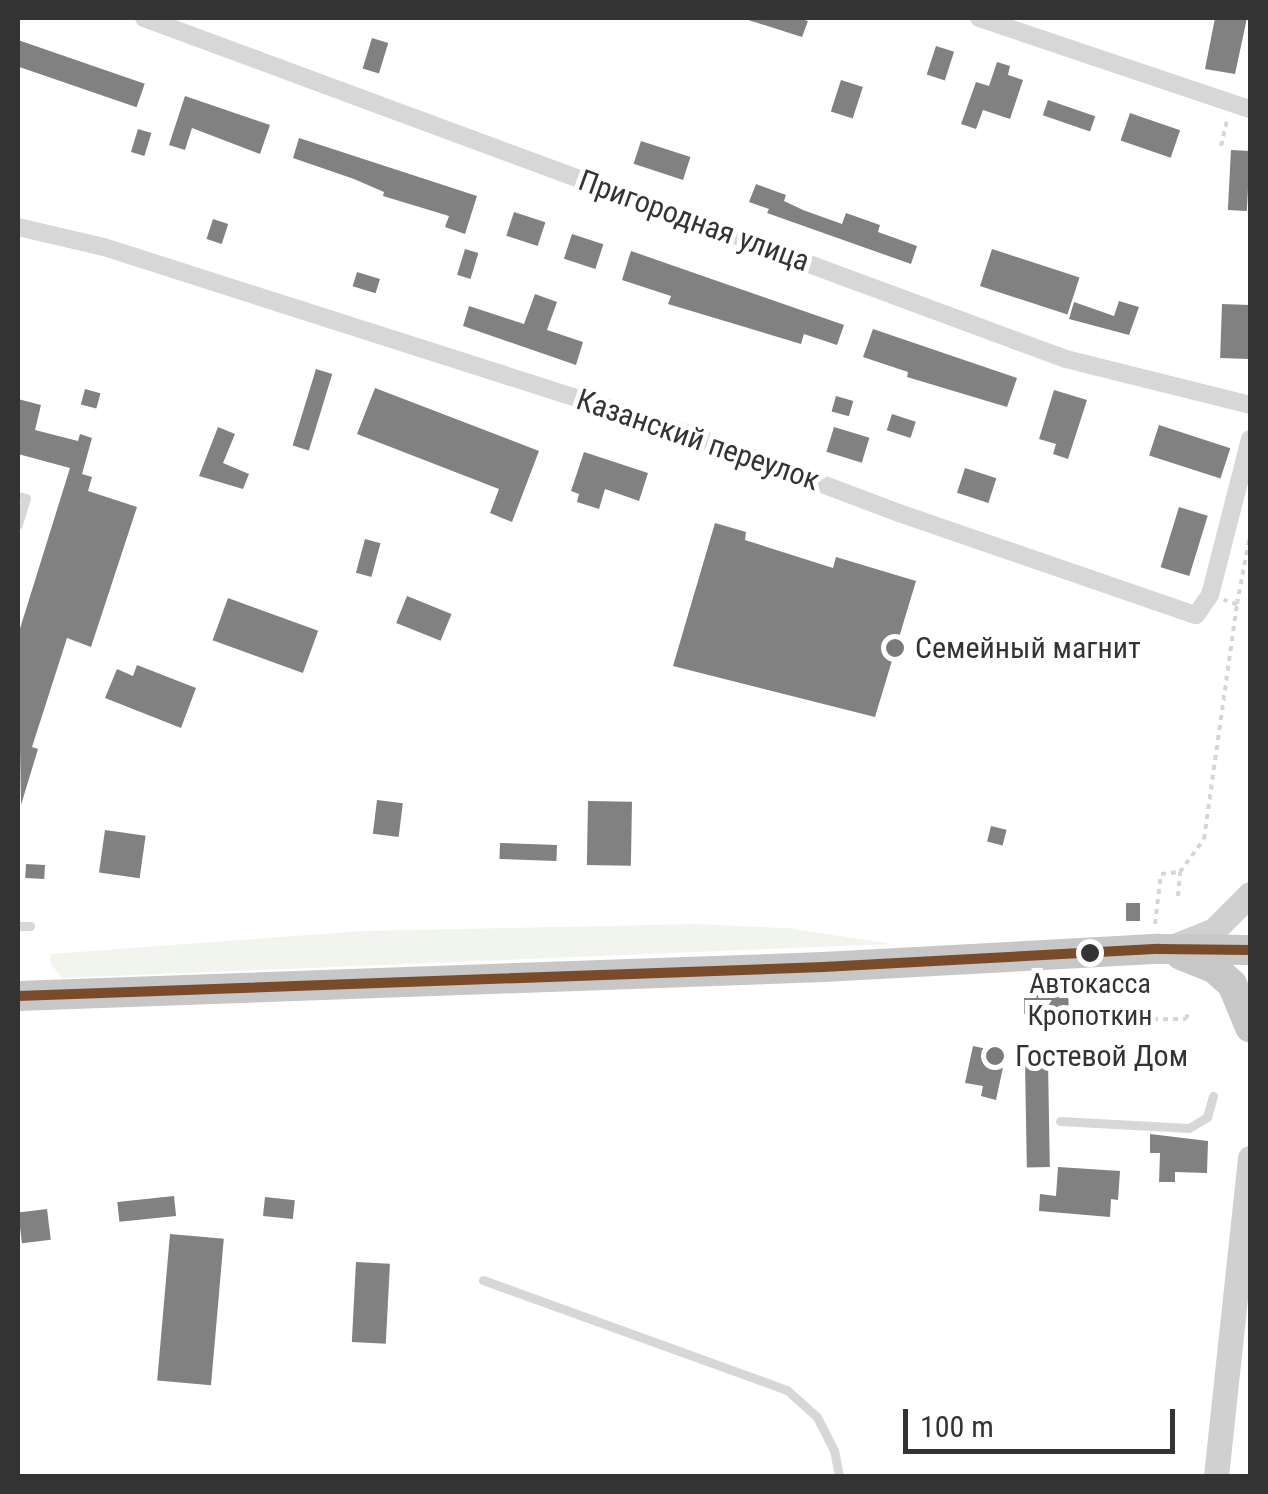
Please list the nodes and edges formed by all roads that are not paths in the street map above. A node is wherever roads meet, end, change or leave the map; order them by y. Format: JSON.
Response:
{"nodes":[{"id":1,"x":144,"y":18,"type":"edge"},
{"id":2,"x":979,"y":18,"type":"edge"},
{"id":3,"x":1250,"y":109,"type":"edge"},
{"id":4,"x":18,"y":228,"type":"edge"},
{"id":5,"x":1250,"y":405,"type":"edge"},
{"id":6,"x":1250,"y":440,"type":"edge"},
{"id":7,"x":18,"y":496,"type":"edge"},
{"id":8,"x":18,"y":525,"type":"edge"},
{"id":9,"x":1250,"y":894,"type":"edge"},
{"id":10,"x":18,"y":926,"type":"edge"},
{"id":11,"x":30,"y":926,"type":"dead end"},
{"id":12,"x":1157,"y":937,"type":"junction"},
{"id":13,"x":1250,"y":950,"type":"edge"},
{"id":14,"x":18,"y":996,"type":"edge"},
{"id":15,"x":1250,"y":1027,"type":"edge"},
{"id":16,"x":1213,"y":1096,"type":"dead end"},
{"id":17,"x":1060,"y":1121,"type":"dead end"},
{"id":18,"x":1250,"y":1158,"type":"edge"},
{"id":19,"x":483,"y":1280,"type":"dead end"},
{"id":20,"x":839,"y":1476,"type":"edge"},
{"id":21,"x":1216,"y":1476,"type":"edge"}],
"edges":[{"from":1,"to":5,"type":"street","name":"Пригородная улица"},
{"from":2,"to":3,"type":"street"},
{"from":4,"to":6,"type":"street","name":"Казанский переулок"},
{"from":7,"to":8,"type":"lane"},
{"from":9,"to":12,"type":"main road"},
{"from":10,"to":11,"type":"lane"},
{"from":12,"to":13,"type":"highway"},
{"from":12,"to":14,"type":"highway"},
{"from":12,"to":15,"type":"highway"},
{"from":16,"to":17,"type":"lane"},
{"from":18,"to":21,"type":"main road"},
{"from":19,"to":20,"type":"lane"}]}
